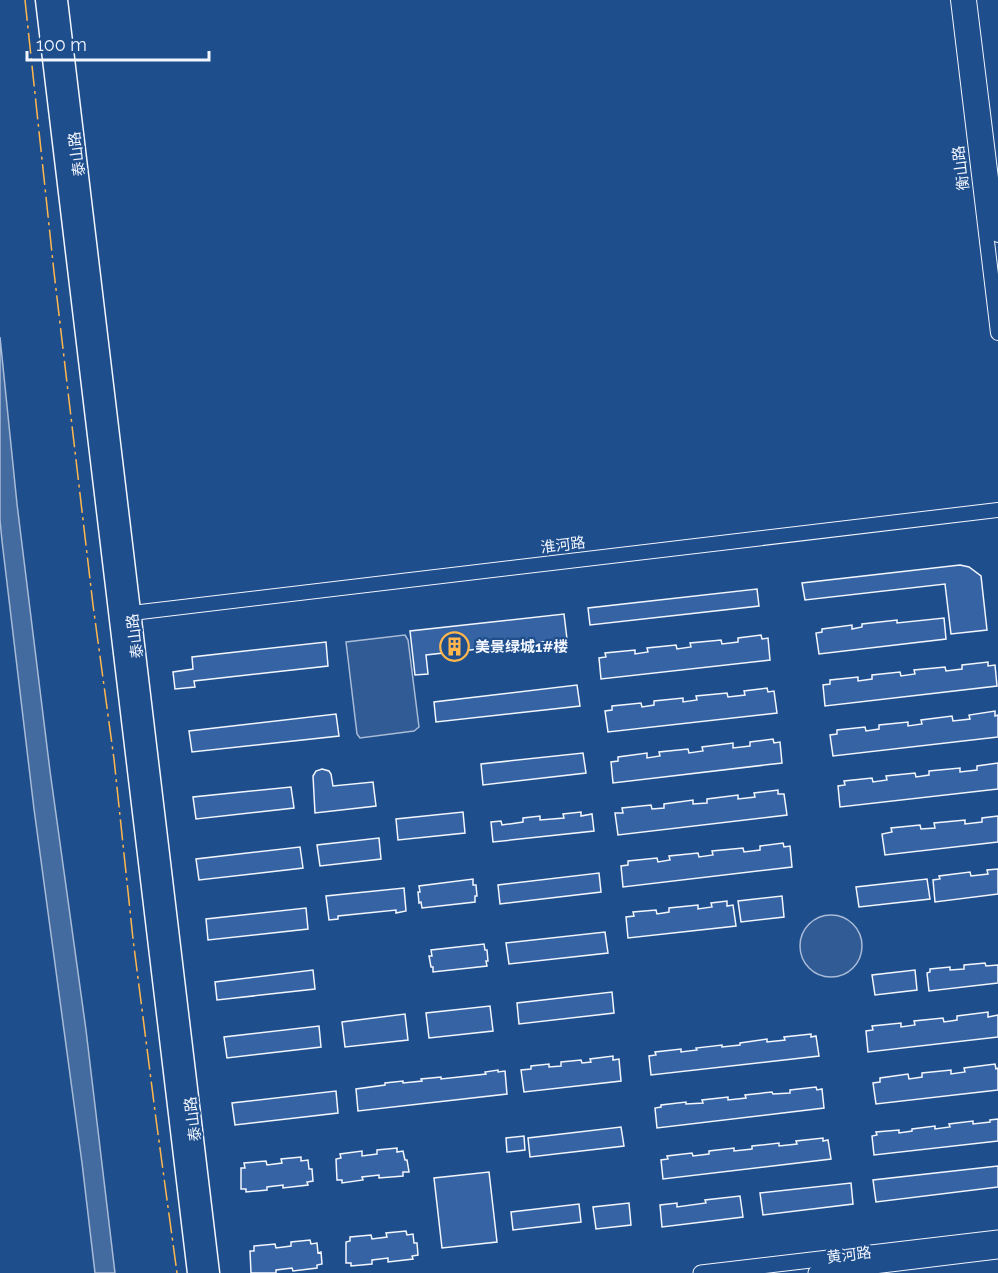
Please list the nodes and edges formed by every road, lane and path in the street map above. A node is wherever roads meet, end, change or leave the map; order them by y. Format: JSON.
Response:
{"nodes":[{"id":1,"x":44,"y":0,"type":"edge"},
{"id":2,"x":59,"y":0,"type":"edge"},
{"id":3,"x":958,"y":0,"type":"edge"},
{"id":4,"x":969,"y":0,"type":"edge"},
{"id":5,"x":998,"y":235,"type":"edge"},
{"id":6,"x":998,"y":333,"type":"edge"},
{"id":7,"x":998,"y":510,"type":"edge"},
{"id":8,"x":132,"y":613,"type":"junction"},
{"id":9,"x":998,"y":1238,"type":"edge"},
{"id":10,"x":998,"y":1251,"type":"edge"},
{"id":11,"x":196,"y":1273,"type":"edge"},
{"id":12,"x":211,"y":1273,"type":"edge"},
{"id":13,"x":701,"y":1273,"type":"edge"},
{"id":14,"x":816,"y":1273,"type":"edge"}],
"edges":[{"from":1,"to":11,"type":"main road","name":"泰山路"},
{"from":2,"to":8,"type":"main road","name":"泰山路"},
{"from":3,"to":6,"type":"street","name":"衡山路"},
{"from":4,"to":5,"type":"street","name":"衡山路"},
{"from":7,"to":8,"type":"street","name":"淮河路"},
{"from":8,"to":12,"type":"main road","name":"泰山路"},
{"from":9,"to":13,"type":"main road","name":"黄河路"},
{"from":10,"to":14,"type":"main road","name":"黄河路"}]}
